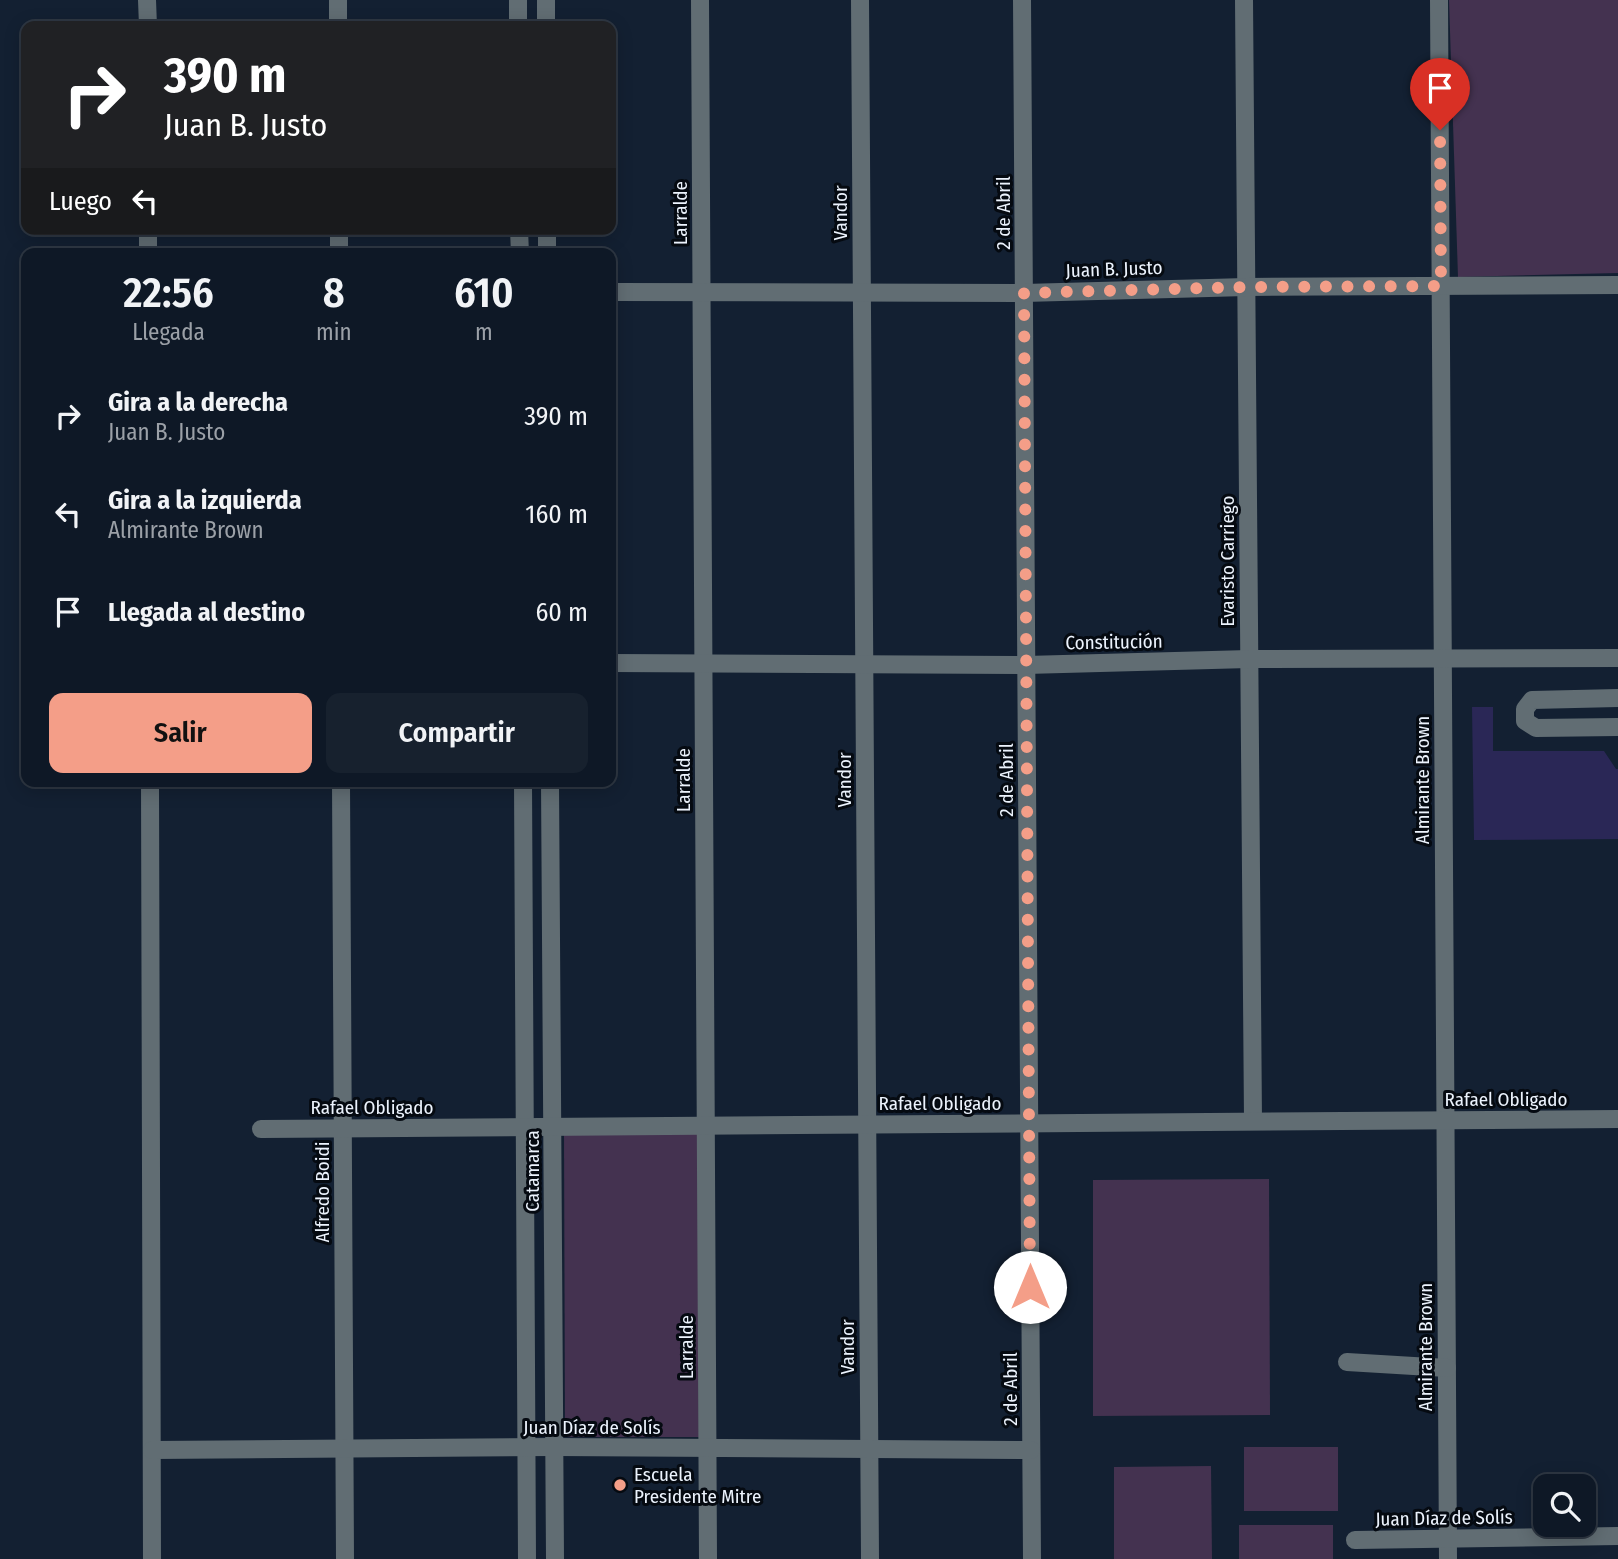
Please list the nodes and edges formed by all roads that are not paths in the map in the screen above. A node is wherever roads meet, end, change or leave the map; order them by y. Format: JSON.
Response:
{"nodes":[{"id":1,"x":148,"y":0,"type":"edge"},
{"id":2,"x":338,"y":0,"type":"edge"},
{"id":3,"x":518,"y":0,"type":"edge"},
{"id":4,"x":545,"y":0,"type":"edge"},
{"id":5,"x":699,"y":0,"type":"edge"},
{"id":6,"x":860,"y":0,"type":"edge"},
{"id":7,"x":1022,"y":0,"type":"edge"},
{"id":8,"x":1244,"y":0,"type":"edge"},
{"id":9,"x":1439,"y":0,"type":"edge"},
{"id":10,"x":148,"y":21,"type":"edge"},
{"id":11,"x":338,"y":21,"type":"edge"},
{"id":12,"x":519,"y":21,"type":"edge"},
{"id":13,"x":546,"y":21,"type":"edge"},
{"id":14,"x":1618,"y":285,"type":"edge"},
{"id":15,"x":1441,"y":286,"type":"junction"},
{"id":16,"x":1246,"y":287,"type":"junction"},
{"id":17,"x":862,"y":291,"type":"junction"},
{"id":18,"x":616,"y":292,"type":"edge"},
{"id":19,"x":701,"y":292,"type":"junction"},
{"id":20,"x":1024,"y":293,"type":"junction"},
{"id":21,"x":1618,"y":658,"type":"edge"},
{"id":22,"x":1249,"y":659,"type":"junction"},
{"id":23,"x":1443,"y":660,"type":"junction"},
{"id":24,"x":616,"y":663,"type":"edge"},
{"id":25,"x":864,"y":663,"type":"junction"},
{"id":26,"x":703,"y":664,"type":"junction"},
{"id":27,"x":1026,"y":665,"type":"junction"},
{"id":28,"x":1618,"y":698,"type":"edge"},
{"id":29,"x":1618,"y":727,"type":"edge"},
{"id":30,"x":150,"y":787,"type":"edge"},
{"id":31,"x":341,"y":787,"type":"edge"},
{"id":32,"x":523,"y":787,"type":"edge"},
{"id":33,"x":550,"y":787,"type":"edge"},
{"id":34,"x":1618,"y":1119,"type":"edge"},
{"id":35,"x":1445,"y":1120,"type":"junction"},
{"id":36,"x":1253,"y":1121,"type":"junction"},
{"id":37,"x":1029,"y":1124,"type":"junction"},
{"id":38,"x":867,"y":1125,"type":"junction"},
{"id":39,"x":552,"y":1126,"type":"junction"},
{"id":40,"x":706,"y":1126,"type":"junction"},
{"id":41,"x":525,"y":1127,"type":"junction"},
{"id":42,"x":261,"y":1129,"type":"dead end"},
{"id":43,"x":343,"y":1129,"type":"junction"},
{"id":44,"x":1347,"y":1362,"type":"dead end"},
{"id":45,"x":1447,"y":1368,"type":"junction"},
{"id":46,"x":555,"y":1447,"type":"junction"},
{"id":47,"x":526,"y":1448,"type":"junction"},
{"id":48,"x":708,"y":1448,"type":"junction"},
{"id":49,"x":869,"y":1448,"type":"junction"},
{"id":50,"x":152,"y":1450,"type":"junction"},
{"id":51,"x":344,"y":1450,"type":"junction"},
{"id":52,"x":1031,"y":1450,"type":"junction"},
{"id":53,"x":1618,"y":1536,"type":"edge"},
{"id":54,"x":1448,"y":1539,"type":"junction"},
{"id":55,"x":1355,"y":1540,"type":"dead end"},
{"id":56,"x":152,"y":1559,"type":"edge"},
{"id":57,"x":345,"y":1559,"type":"edge"},
{"id":58,"x":527,"y":1559,"type":"edge"},
{"id":59,"x":555,"y":1559,"type":"edge"},
{"id":60,"x":708,"y":1559,"type":"edge"},
{"id":61,"x":870,"y":1559,"type":"edge"},
{"id":62,"x":1032,"y":1559,"type":"edge"},
{"id":63,"x":1448,"y":1559,"type":"edge"}],
"edges":[{"from":1,"to":10,"type":"street"},
{"from":2,"to":11,"type":"street"},
{"from":3,"to":12,"type":"street"},
{"from":4,"to":13,"type":"street"},
{"from":5,"to":19,"type":"street","name":"Larralde"},
{"from":6,"to":17,"type":"street","name":"Vandor"},
{"from":7,"to":20,"type":"street","name":"2 de Abril"},
{"from":8,"to":16,"type":"street","name":"Evaristo Carriego"},
{"from":9,"to":15,"type":"street","name":"Almirante Brown"},
{"from":14,"to":15,"type":"street","name":"Juan B. Justo"},
{"from":15,"to":16,"type":"street","name":"Juan B. Justo"},
{"from":15,"to":23,"type":"street","name":"Almirante Brown"},
{"from":16,"to":20,"type":"street","name":"Juan B. Justo"},
{"from":16,"to":22,"type":"street","name":"Evaristo Carriego"},
{"from":17,"to":19,"type":"street","name":"Juan B. Justo"},
{"from":17,"to":20,"type":"street","name":"Juan B. Justo"},
{"from":17,"to":25,"type":"street","name":"Vandor"},
{"from":18,"to":19,"type":"street","name":"Juan B. Justo"},
{"from":19,"to":26,"type":"street","name":"Larralde"},
{"from":20,"to":27,"type":"street","name":"2 de Abril"},
{"from":21,"to":23,"type":"street","name":"Constitución"},
{"from":22,"to":23,"type":"street","name":"Constitución"},
{"from":22,"to":27,"type":"street","name":"Constitución"},
{"from":22,"to":36,"type":"street","name":"Evaristo Carriego"},
{"from":23,"to":35,"type":"street","name":"Almirante Brown"},
{"from":24,"to":26,"type":"street","name":"Constitución"},
{"from":25,"to":26,"type":"street","name":"Constitución"},
{"from":25,"to":27,"type":"street","name":"Constitución"},
{"from":25,"to":38,"type":"street","name":"Vandor"},
{"from":26,"to":40,"type":"street","name":"Larralde"},
{"from":27,"to":37,"type":"street","name":"2 de Abril"},
{"from":28,"to":29,"type":"street"},
{"from":30,"to":50,"type":"street"},
{"from":31,"to":43,"type":"street","name":"Alfredo Boidi"},
{"from":32,"to":41,"type":"street","name":"Catamarca"},
{"from":33,"to":39,"type":"street","name":"Catamarca"},
{"from":34,"to":35,"type":"street","name":"Rafael Obligado"},
{"from":35,"to":36,"type":"street","name":"Rafael Obligado"},
{"from":35,"to":45,"type":"street","name":"Almirante Brown"},
{"from":36,"to":37,"type":"street","name":"Rafael Obligado"},
{"from":37,"to":38,"type":"street","name":"Rafael Obligado"},
{"from":37,"to":52,"type":"street","name":"2 de Abril"},
{"from":38,"to":40,"type":"street","name":"Rafael Obligado"},
{"from":38,"to":49,"type":"street","name":"Vandor"},
{"from":39,"to":40,"type":"street","name":"Rafael Obligado"},
{"from":39,"to":41,"type":"street","name":"Rafael Obligado"},
{"from":39,"to":46,"type":"street","name":"Catamarca"},
{"from":40,"to":48,"type":"street","name":"Larralde"},
{"from":41,"to":43,"type":"street","name":"Rafael Obligado"},
{"from":41,"to":47,"type":"street","name":"Catamarca"},
{"from":42,"to":43,"type":"street","name":"Rafael Obligado"},
{"from":43,"to":51,"type":"street","name":"Alfredo Boidi"},
{"from":44,"to":45,"type":"street"},
{"from":45,"to":54,"type":"street","name":"Almirante Brown"},
{"from":46,"to":47,"type":"street","name":"Juan Díaz de Solís"},
{"from":46,"to":48,"type":"street","name":"Juan Díaz de Solís"},
{"from":46,"to":59,"type":"street","name":"Catamarca"},
{"from":47,"to":51,"type":"street","name":"Juan Díaz de Solís"},
{"from":47,"to":58,"type":"street","name":"Catamarca"},
{"from":48,"to":49,"type":"street","name":"Juan Díaz de Solís"},
{"from":48,"to":60,"type":"street","name":"Larralde"},
{"from":49,"to":52,"type":"street","name":"Juan Díaz de Solís"},
{"from":49,"to":61,"type":"street","name":"Vandor"},
{"from":50,"to":51,"type":"street","name":"Juan Díaz de Solís"},
{"from":50,"to":56,"type":"street"},
{"from":51,"to":57,"type":"street","name":"Alfredo Boidi"},
{"from":52,"to":62,"type":"street","name":"2 de Abril"},
{"from":53,"to":54,"type":"street","name":"Juan Díaz de Solís"},
{"from":54,"to":55,"type":"street","name":"Juan Díaz de Solís"},
{"from":54,"to":63,"type":"street","name":"Almirante Brown"}]}
